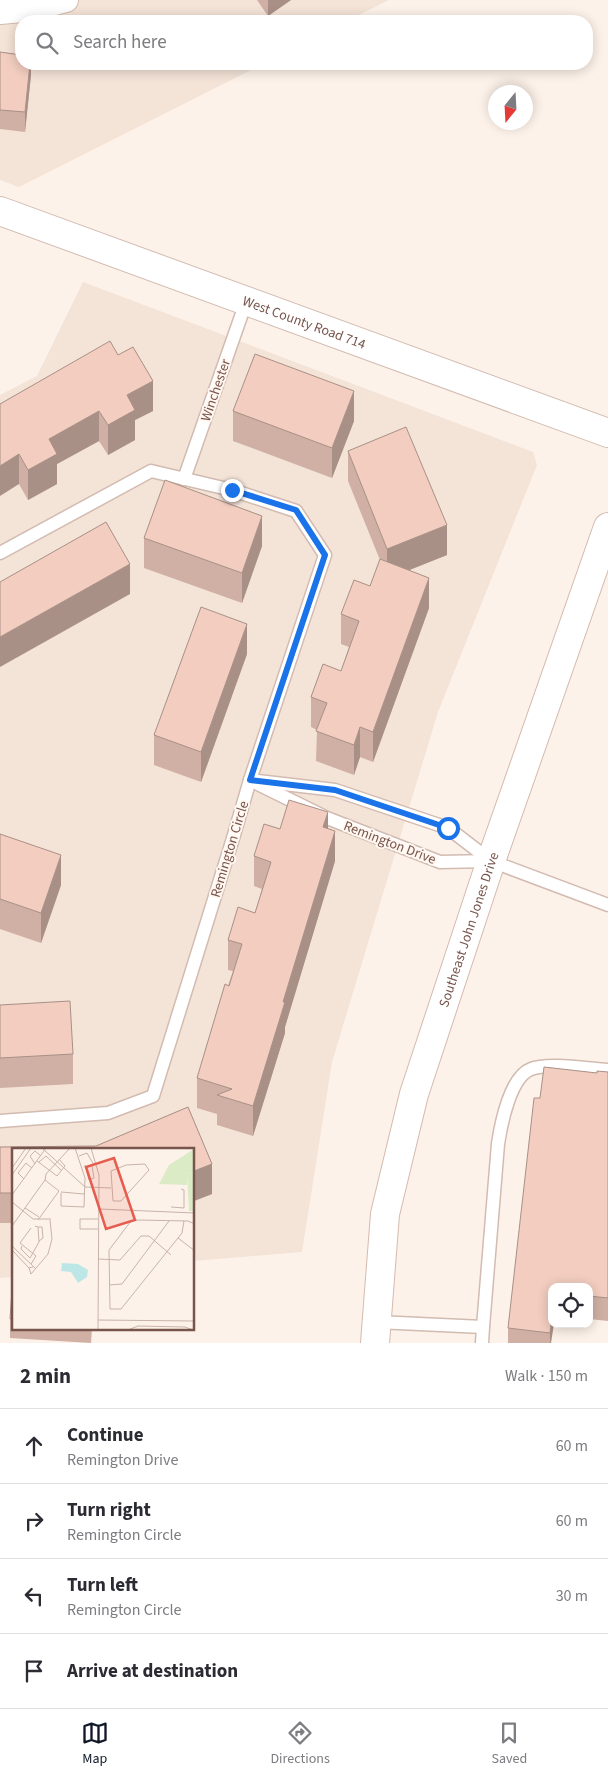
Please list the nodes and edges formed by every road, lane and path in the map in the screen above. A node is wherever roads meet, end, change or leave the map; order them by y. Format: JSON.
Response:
{"nodes":[{"id":1,"x":66,"y":0,"type":"edge"},
{"id":2,"x":0,"y":12,"type":"edge"},
{"id":3,"x":0,"y":211,"type":"edge"},
{"id":4,"x":246,"y":302,"type":"junction"},
{"id":5,"x":608,"y":433,"type":"edge"},
{"id":6,"x":184,"y":479,"type":"junction"},
{"id":7,"x":608,"y":527,"type":"edge"},
{"id":8,"x":0,"y":553,"type":"edge"},
{"id":9,"x":250,"y":780,"type":"junction"},
{"id":10,"x":491,"y":861,"type":"junction"},
{"id":11,"x":608,"y":904,"type":"edge"},
{"id":12,"x":608,"y":1070,"type":"edge"},
{"id":13,"x":0,"y":1121,"type":"edge"},
{"id":14,"x":483,"y":1327,"type":"junction"},
{"id":15,"x":376,"y":1332,"type":"edge"},
{"id":16,"x":482,"y":1343,"type":"edge"}],
"edges":[{"from":1,"to":2,"type":"street"},
{"from":3,"to":4,"type":"main road","name":"West County Road 714"},
{"from":4,"to":5,"type":"main road","name":"West County Road 714"},
{"from":4,"to":6,"type":"lane","name":"Winchester"},
{"from":6,"to":8,"type":"lane","name":"Remington Circle"},
{"from":6,"to":9,"type":"lane","name":"Remington Circle"},
{"from":7,"to":10,"type":"main road","name":"Southeast John Jones Drive"},
{"from":9,"to":10,"type":"lane","name":"Remington Drive"},
{"from":9,"to":10,"type":"lane"},
{"from":9,"to":13,"type":"lane","name":"Remington Circle"},
{"from":10,"to":11,"type":"lane"},
{"from":10,"to":15,"type":"main road","name":"Southeast John Jones Drive"},
{"from":12,"to":14,"type":"lane"},
{"from":14,"to":15,"type":"lane"},
{"from":14,"to":16,"type":"lane"}]}
